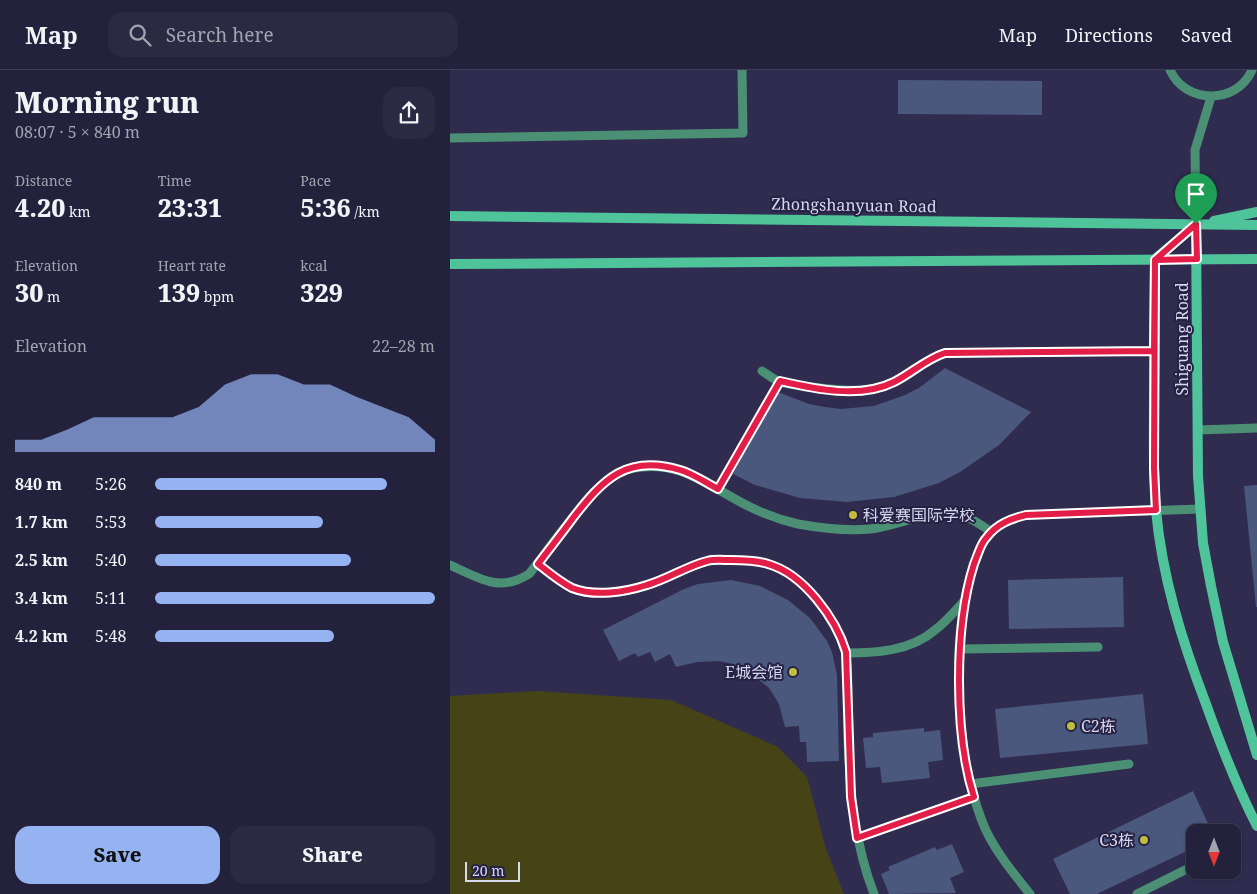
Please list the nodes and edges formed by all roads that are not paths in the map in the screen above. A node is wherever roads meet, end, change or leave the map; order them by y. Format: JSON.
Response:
{"nodes":[{"id":1,"x":742,"y":70,"type":"edge"},
{"id":2,"x":1170,"y":70,"type":"edge"},
{"id":3,"x":1252,"y":70,"type":"edge"},
{"id":4,"x":1211,"y":97,"type":"junction"},
{"id":5,"x":450,"y":138,"type":"edge"},
{"id":6,"x":1257,"y":212,"type":"edge"},
{"id":7,"x":450,"y":216,"type":"edge"},
{"id":8,"x":1196,"y":224,"type":"junction"},
{"id":9,"x":1257,"y":225,"type":"edge"},
{"id":10,"x":1197,"y":259,"type":"junction"},
{"id":11,"x":1257,"y":259,"type":"edge"},
{"id":12,"x":1155,"y":260,"type":"junction"},
{"id":13,"x":450,"y":264,"type":"edge"},
{"id":14,"x":1154,"y":351,"type":"junction"},
{"id":15,"x":762,"y":371,"type":"dead end"},
{"id":16,"x":780,"y":381,"type":"junction"},
{"id":17,"x":1257,"y":428,"type":"edge"},
{"id":18,"x":1198,"y":430,"type":"junction"},
{"id":19,"x":718,"y":489,"type":"junction"},
{"id":20,"x":1200,"y":509,"type":"junction"},
{"id":21,"x":1156,"y":510,"type":"junction"},
{"id":22,"x":992,"y":532,"type":"junction"},
{"id":23,"x":538,"y":564,"type":"junction"},
{"id":24,"x":450,"y":565,"type":"edge"},
{"id":25,"x":965,"y":600,"type":"junction"},
{"id":26,"x":1098,"y":647,"type":"dead end"},
{"id":27,"x":960,"y":649,"type":"junction"},
{"id":28,"x":846,"y":652,"type":"junction"},
{"id":29,"x":1257,"y":755,"type":"edge"},
{"id":30,"x":1129,"y":764,"type":"dead end"},
{"id":31,"x":970,"y":784,"type":"junction"},
{"id":32,"x":974,"y":797,"type":"junction"},
{"id":33,"x":1257,"y":826,"type":"edge"},
{"id":34,"x":857,"y":838,"type":"junction"},
{"id":35,"x":1186,"y":870,"type":"edge"},
{"id":36,"x":874,"y":894,"type":"edge"},
{"id":37,"x":1030,"y":894,"type":"edge"},
{"id":38,"x":1137,"y":894,"type":"edge"}],
"edges":[{"from":1,"to":5,"type":"lane"},
{"from":2,"to":4,"type":"lane"},
{"from":3,"to":4,"type":"lane"},
{"from":4,"to":8,"type":"lane"},
{"from":6,"to":8,"type":"main road"},
{"from":7,"to":8,"type":"main road","name":"Zhongshanyuan Road"},
{"from":8,"to":9,"type":"main road","name":"Zhongshanyuan Road"},
{"from":8,"to":10,"type":"main road","name":"Shiguang Road"},
{"from":8,"to":12,"type":"main road"},
{"from":10,"to":11,"type":"main road"},
{"from":10,"to":12,"type":"main road"},
{"from":10,"to":18,"type":"main road","name":"Shiguang Road"},
{"from":12,"to":13,"type":"main road"},
{"from":12,"to":14,"type":"main road","name":"Shiguang Road"},
{"from":14,"to":16,"type":"lane"},
{"from":14,"to":21,"type":"main road","name":"Shiguang Road"},
{"from":15,"to":16,"type":"lane"},
{"from":16,"to":19,"type":"lane"},
{"from":17,"to":18,"type":"lane"},
{"from":18,"to":20,"type":"main road","name":"Shiguang Road"},
{"from":19,"to":22,"type":"lane"},
{"from":19,"to":23,"type":"lane"},
{"from":20,"to":21,"type":"lane"},
{"from":20,"to":29,"type":"main road","name":"Shiguang Road"},
{"from":21,"to":22,"type":"lane"},
{"from":21,"to":33,"type":"main road","name":"Shiguang Road"},
{"from":22,"to":25,"type":"lane"},
{"from":23,"to":24,"type":"lane"},
{"from":23,"to":28,"type":"lane"},
{"from":25,"to":27,"type":"lane"},
{"from":25,"to":28,"type":"lane"},
{"from":26,"to":27,"type":"lane"},
{"from":27,"to":31,"type":"lane"},
{"from":28,"to":34,"type":"lane"},
{"from":30,"to":31,"type":"lane"},
{"from":31,"to":32,"type":"lane"},
{"from":32,"to":34,"type":"lane"},
{"from":32,"to":37,"type":"lane"},
{"from":34,"to":36,"type":"lane"},
{"from":35,"to":38,"type":"lane"}]}
